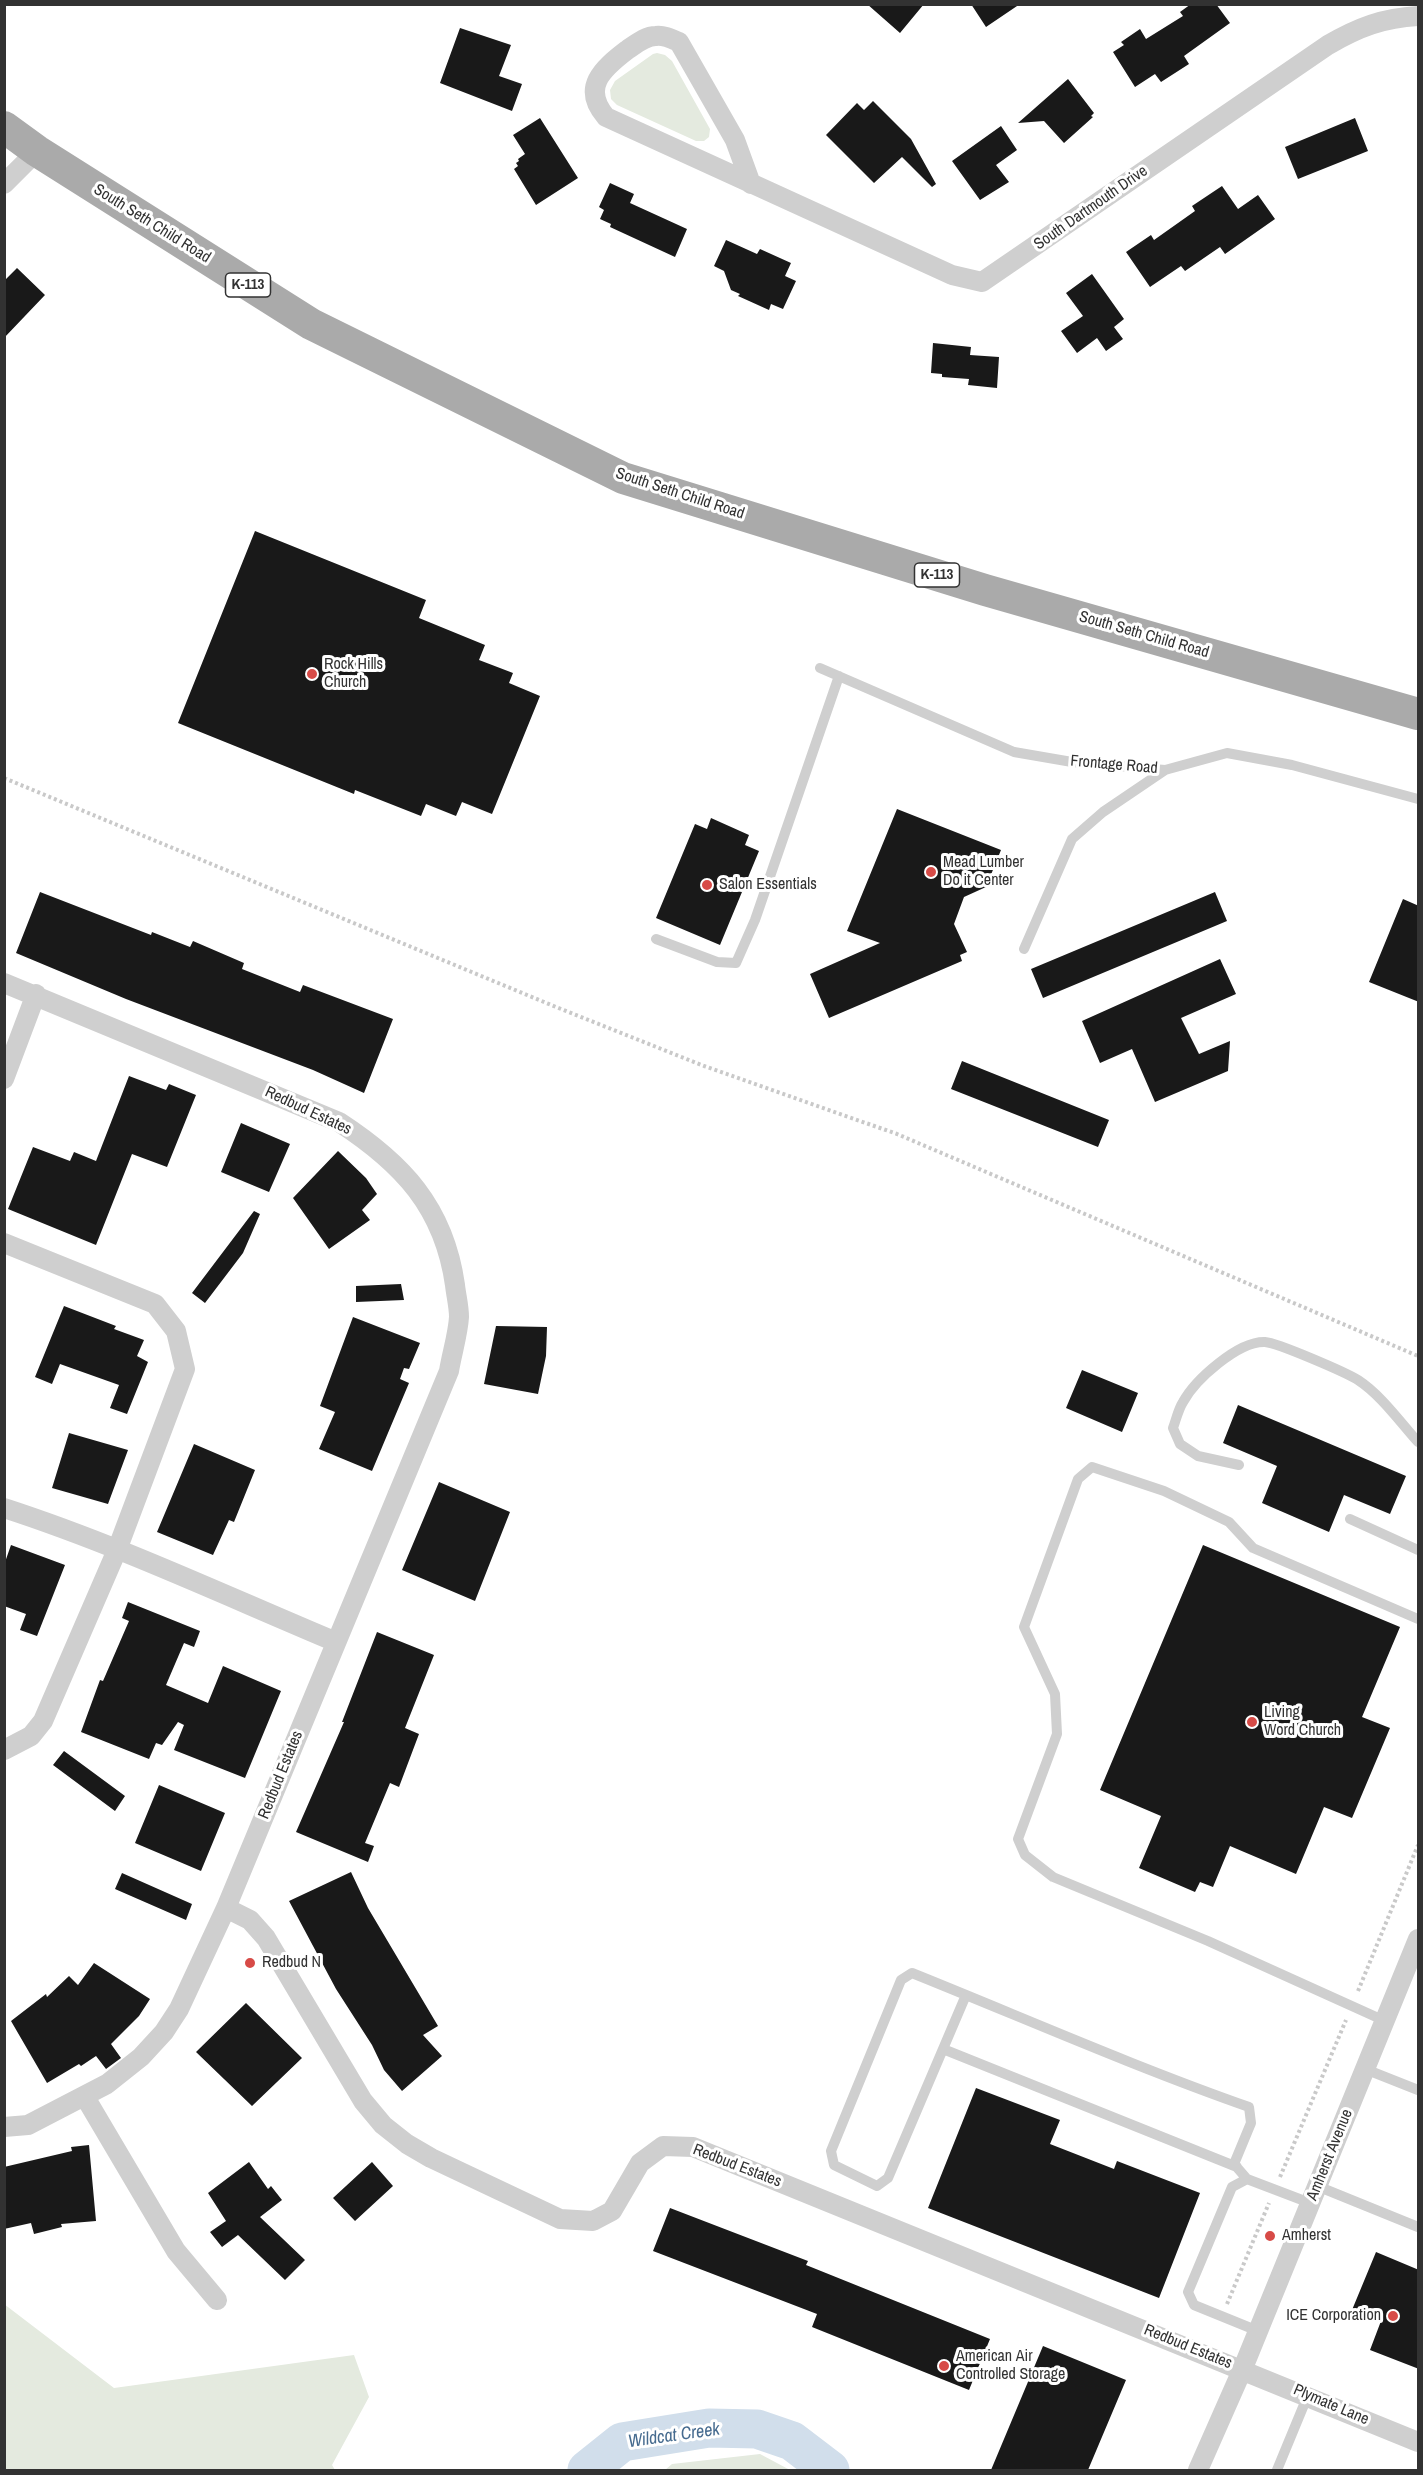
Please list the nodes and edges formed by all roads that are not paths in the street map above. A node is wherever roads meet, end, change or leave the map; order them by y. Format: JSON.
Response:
{"nodes":[{"id":1,"x":1419,"y":16,"type":"edge"},
{"id":2,"x":4,"y":127,"type":"edge"},
{"id":3,"x":37,"y":151,"type":"junction"},
{"id":4,"x":4,"y":184,"type":"edge"},
{"id":5,"x":751,"y":184,"type":"junction"},
{"id":6,"x":820,"y":668,"type":"dead end"},
{"id":7,"x":839,"y":676,"type":"junction"},
{"id":8,"x":1419,"y":714,"type":"edge"},
{"id":9,"x":1165,"y":770,"type":"junction"},
{"id":10,"x":1419,"y":798,"type":"edge"},
{"id":11,"x":656,"y":939,"type":"dead end"},
{"id":12,"x":1024,"y":949,"type":"dead end"},
{"id":13,"x":4,"y":983,"type":"edge"},
{"id":14,"x":36,"y":994,"type":"junction"},
{"id":15,"x":4,"y":1079,"type":"edge"},
{"id":16,"x":4,"y":1243,"type":"edge"},
{"id":17,"x":1419,"y":1442,"type":"edge"},
{"id":18,"x":1239,"y":1465,"type":"dead end"},
{"id":19,"x":4,"y":1508,"type":"edge"},
{"id":20,"x":1350,"y":1519,"type":"dead end"},
{"id":21,"x":117,"y":1550,"type":"junction"},
{"id":22,"x":1419,"y":1550,"type":"edge"},
{"id":23,"x":1419,"y":1619,"type":"edge"},
{"id":24,"x":336,"y":1642,"type":"junction"},
{"id":25,"x":4,"y":1750,"type":"edge"},
{"id":26,"x":226,"y":1908,"type":"junction"},
{"id":27,"x":1419,"y":1939,"type":"edge"},
{"id":28,"x":966,"y":1995,"type":"junction"},
{"id":29,"x":1385,"y":2021,"type":"junction"},
{"id":30,"x":943,"y":2049,"type":"junction"},
{"id":31,"x":1365,"y":2069,"type":"junction"},
{"id":32,"x":1419,"y":2090,"type":"edge"},
{"id":33,"x":85,"y":2097,"type":"junction"},
{"id":34,"x":4,"y":2127,"type":"edge"},
{"id":35,"x":1237,"y":2168,"type":"junction"},
{"id":36,"x":1246,"y":2179,"type":"junction"},
{"id":37,"x":1314,"y":2195,"type":"junction"},
{"id":38,"x":1419,"y":2227,"type":"edge"},
{"id":39,"x":217,"y":2300,"type":"dead end"},
{"id":40,"x":1258,"y":2331,"type":"junction"},
{"id":41,"x":1243,"y":2368,"type":"junction"},
{"id":42,"x":1308,"y":2396,"type":"junction"},
{"id":43,"x":1419,"y":2442,"type":"edge"},
{"id":44,"x":1198,"y":2470,"type":"edge"},
{"id":45,"x":1277,"y":2470,"type":"edge"}],
"edges":[{"from":1,"to":5,"type":"street","name":"South Dartmouth Drive"},
{"from":2,"to":3,"type":"main road","name":"South Seth Child Road","number":"K-113"},
{"from":3,"to":4,"type":"street"},
{"from":3,"to":8,"type":"main road","name":"South Seth Child Road","number":"K-113"},
{"from":5,"to":5,"type":"street","name":"South Dartmouth Drive"},
{"from":6,"to":7,"type":"lane","name":"Frontage Road"},
{"from":7,"to":9,"type":"lane","name":"Frontage Road"},
{"from":7,"to":11,"type":"lane"},
{"from":9,"to":10,"type":"lane","name":"Frontage Road"},
{"from":9,"to":12,"type":"lane"},
{"from":13,"to":14,"type":"street","name":"Redbud Estates"},
{"from":14,"to":15,"type":"street"},
{"from":14,"to":24,"type":"street","name":"Redbud Estates"},
{"from":16,"to":21,"type":"street"},
{"from":17,"to":18,"type":"lane"},
{"from":19,"to":21,"type":"street"},
{"from":20,"to":22,"type":"lane"},
{"from":21,"to":24,"type":"street"},
{"from":21,"to":25,"type":"street"},
{"from":23,"to":29,"type":"lane"},
{"from":24,"to":26,"type":"street","name":"Redbud Estates"},
{"from":26,"to":33,"type":"street","name":"Redbud Estates"},
{"from":26,"to":41,"type":"street","name":"Redbud Estates"},
{"from":27,"to":29,"type":"street","name":"Amherst Avenue"},
{"from":28,"to":30,"type":"lane"},
{"from":28,"to":30,"type":"lane"},
{"from":28,"to":35,"type":"lane"},
{"from":29,"to":31,"type":"street","name":"Amherst Avenue"},
{"from":30,"to":35,"type":"lane"},
{"from":31,"to":32,"type":"lane"},
{"from":31,"to":37,"type":"street","name":"Amherst Avenue"},
{"from":33,"to":34,"type":"street","name":"Redbud Estates"},
{"from":33,"to":39,"type":"street"},
{"from":35,"to":36,"type":"lane"},
{"from":36,"to":37,"type":"lane"},
{"from":36,"to":40,"type":"lane"},
{"from":37,"to":38,"type":"lane"},
{"from":37,"to":40,"type":"street","name":"Amherst Avenue"},
{"from":40,"to":41,"type":"street","name":"Amherst Avenue"},
{"from":41,"to":42,"type":"street","name":"Plymate Lane"},
{"from":41,"to":44,"type":"street","name":"Amherst Avenue"},
{"from":42,"to":43,"type":"street","name":"Plymate Lane"},
{"from":42,"to":45,"type":"lane"}]}
